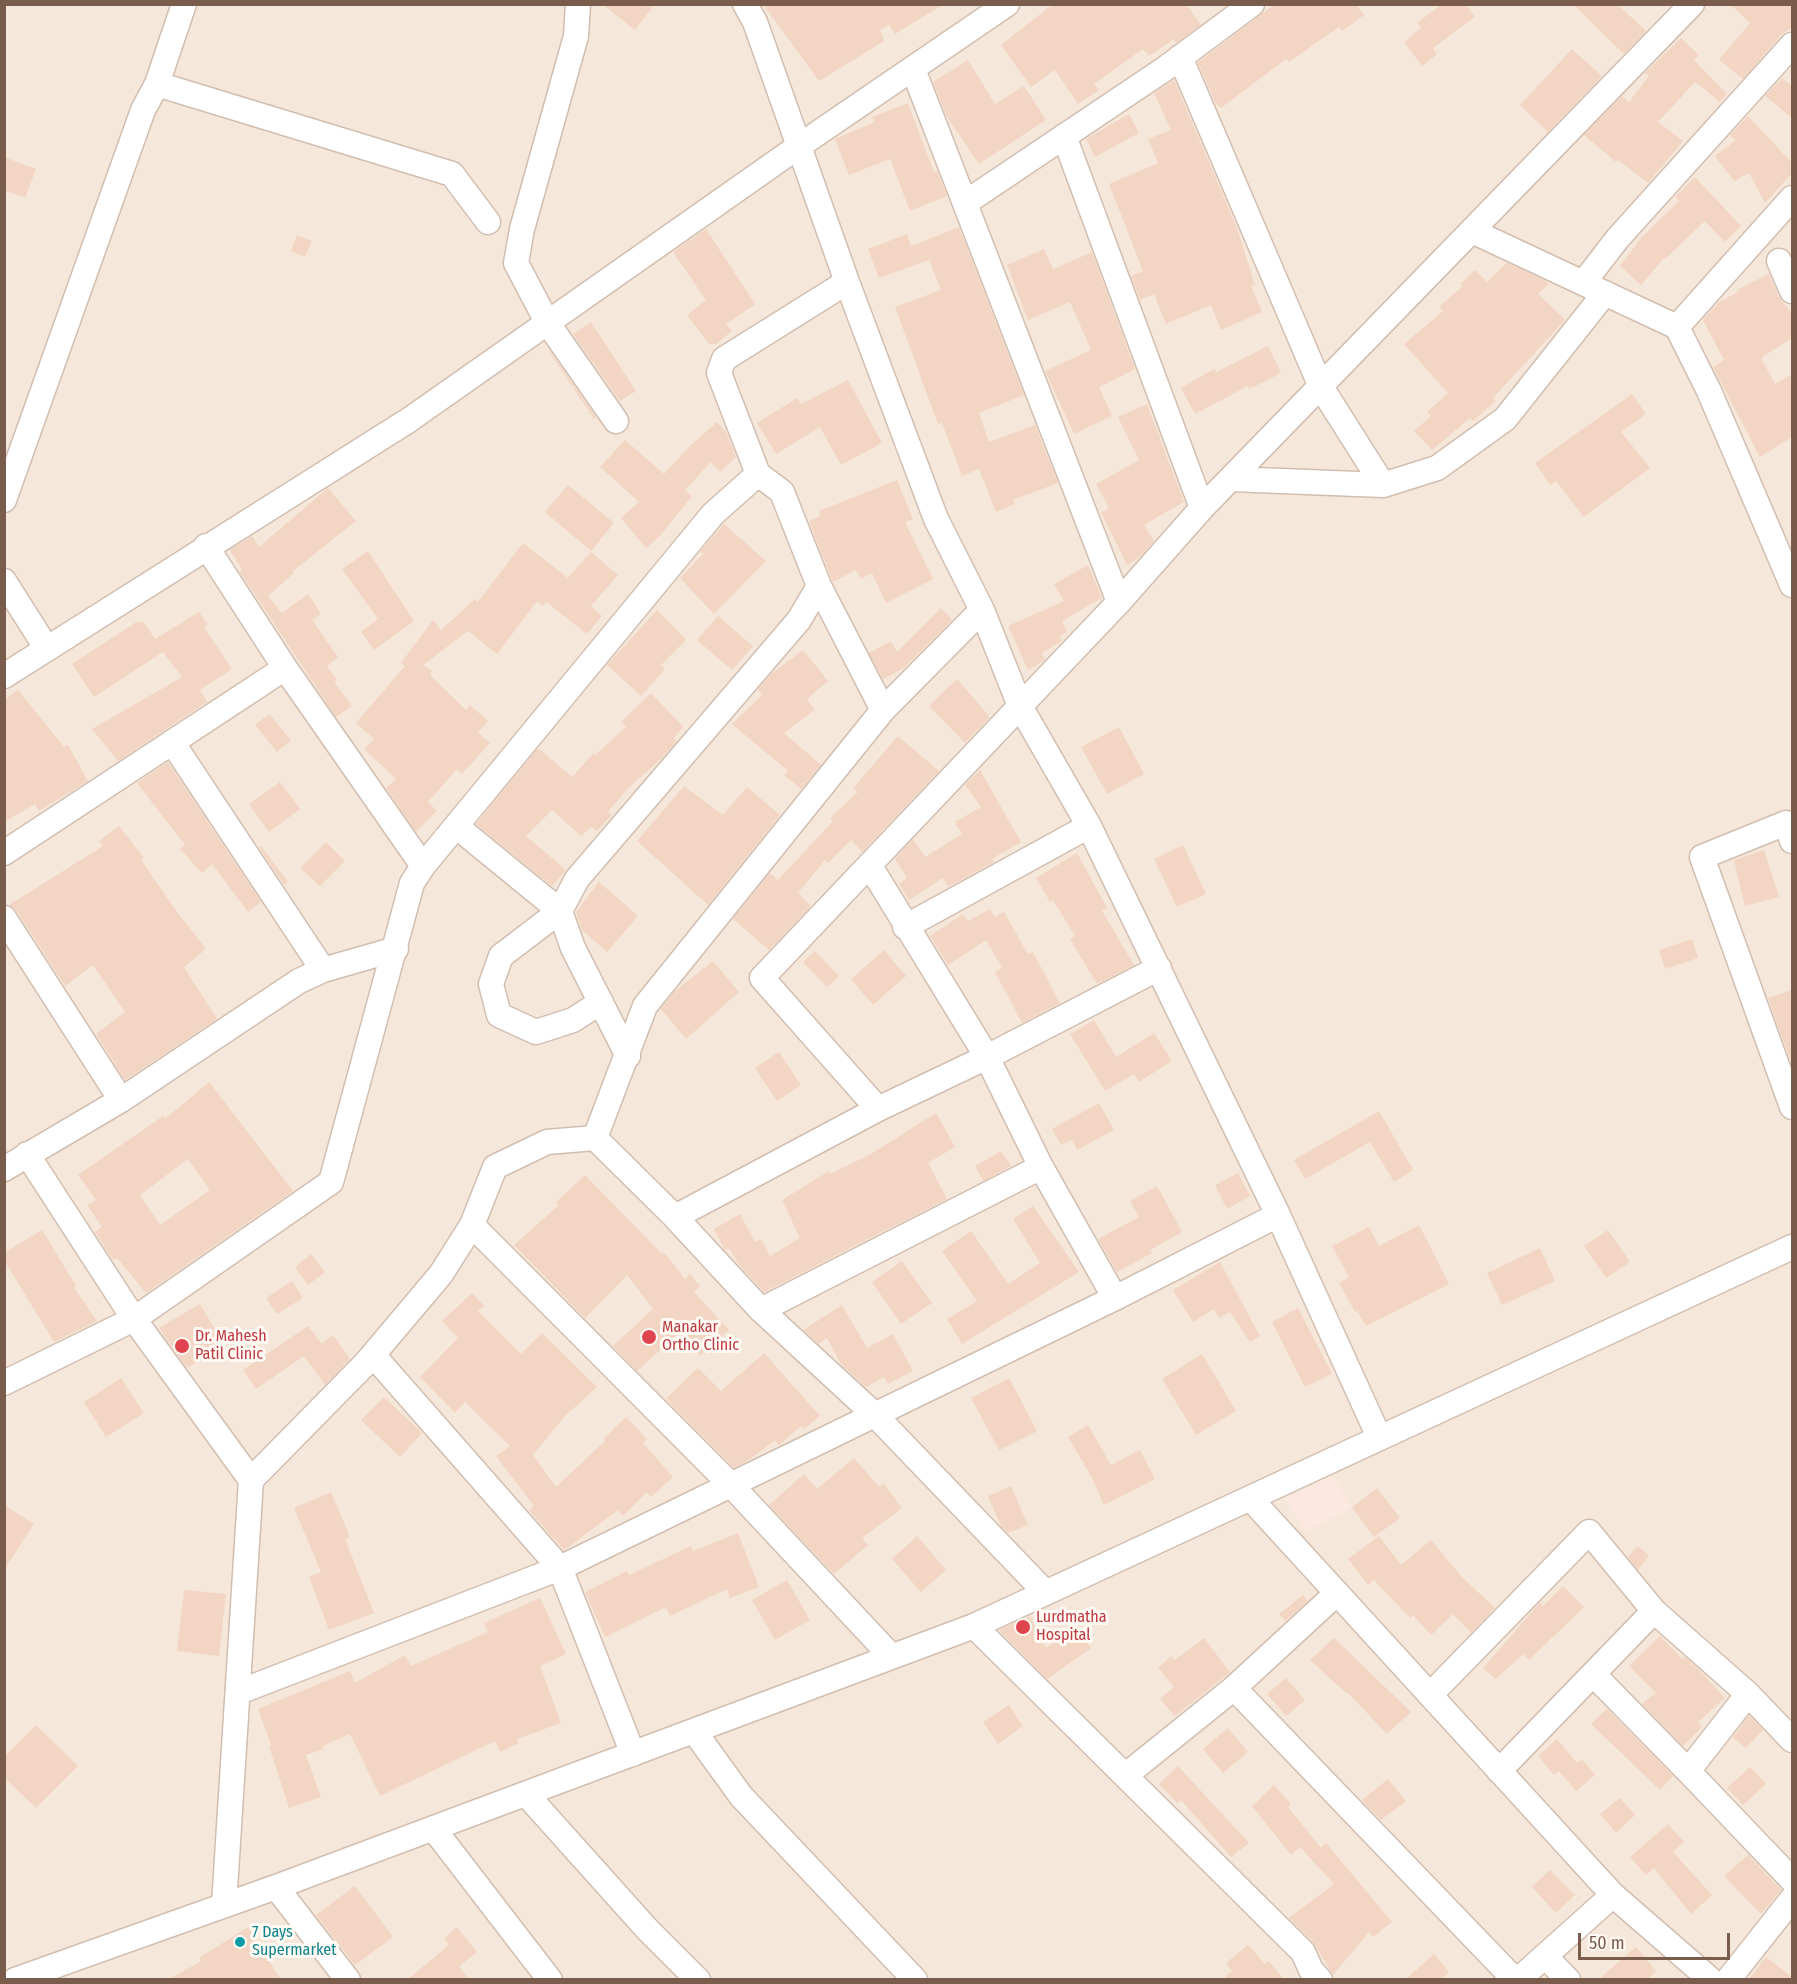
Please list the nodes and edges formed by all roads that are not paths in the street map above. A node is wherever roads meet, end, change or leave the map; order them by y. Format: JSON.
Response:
{"nodes":[{"id":1,"x":184,"y":4,"type":"edge"},
{"id":2,"x":578,"y":4,"type":"edge"},
{"id":3,"x":1007,"y":4,"type":"edge"},
{"id":4,"x":1252,"y":4,"type":"edge"},
{"id":5,"x":1692,"y":4,"type":"edge"},
{"id":6,"x":747,"y":5,"type":"edge"},
{"id":7,"x":1792,"y":45,"type":"edge"},
{"id":8,"x":1180,"y":57,"type":"junction"},
{"id":9,"x":913,"y":69,"type":"junction"},
{"id":10,"x":157,"y":84,"type":"junction"},
{"id":11,"x":1064,"y":136,"type":"junction"},
{"id":12,"x":799,"y":146,"type":"junction"},
{"id":13,"x":1792,"y":198,"type":"edge"},
{"id":14,"x":964,"y":204,"type":"junction"},
{"id":15,"x":488,"y":222,"type":"dead end"},
{"id":16,"x":1472,"y":231,"type":"junction"},
{"id":17,"x":1779,"y":261,"type":"dead end"},
{"id":18,"x":847,"y":282,"type":"junction"},
{"id":19,"x":1594,"y":287,"type":"junction"},
{"id":20,"x":1792,"y":291,"type":"edge"},
{"id":21,"x":547,"y":322,"type":"junction"},
{"id":22,"x":1677,"y":327,"type":"junction"},
{"id":23,"x":1321,"y":387,"type":"junction"},
{"id":24,"x":616,"y":421,"type":"dead end"},
{"id":25,"x":758,"y":474,"type":"junction"},
{"id":26,"x":1231,"y":479,"type":"junction"},
{"id":27,"x":1383,"y":485,"type":"junction"},
{"id":28,"x":4,"y":500,"type":"edge"},
{"id":29,"x":1202,"y":508,"type":"junction"},
{"id":30,"x":207,"y":546,"type":"junction"},
{"id":31,"x":4,"y":581,"type":"edge"},
{"id":32,"x":1792,"y":585,"type":"edge"},
{"id":33,"x":819,"y":586,"type":"junction"},
{"id":34,"x":1119,"y":602,"type":"junction"},
{"id":35,"x":982,"y":610,"type":"junction"},
{"id":36,"x":47,"y":649,"type":"junction"},
{"id":37,"x":285,"y":668,"type":"junction"},
{"id":38,"x":4,"y":676,"type":"edge"},
{"id":39,"x":1020,"y":706,"type":"junction"},
{"id":40,"x":883,"y":710,"type":"junction"},
{"id":41,"x":172,"y":742,"type":"junction"},
{"id":42,"x":456,"y":826,"type":"junction"},
{"id":43,"x":1089,"y":826,"type":"junction"},
{"id":44,"x":1792,"y":841,"type":"edge"},
{"id":45,"x":4,"y":853,"type":"edge"},
{"id":46,"x":423,"y":866,"type":"junction"},
{"id":47,"x":870,"y":866,"type":"junction"},
{"id":48,"x":560,"y":911,"type":"junction"},
{"id":49,"x":4,"y":918,"type":"edge"},
{"id":50,"x":905,"y":927,"type":"junction"},
{"id":51,"x":396,"y":949,"type":"junction"},
{"id":52,"x":1158,"y":968,"type":"junction"},
{"id":53,"x":323,"y":970,"type":"junction"},
{"id":54,"x":601,"y":1002,"type":"junction"},
{"id":55,"x":628,"y":1056,"type":"junction"},
{"id":56,"x":987,"y":1057,"type":"junction"},
{"id":57,"x":121,"y":1100,"type":"junction"},
{"id":58,"x":1792,"y":1107,"type":"edge"},
{"id":59,"x":878,"y":1109,"type":"junction"},
{"id":60,"x":595,"y":1138,"type":"junction"},
{"id":61,"x":27,"y":1154,"type":"junction"},
{"id":62,"x":1041,"y":1167,"type":"junction"},
{"id":63,"x":4,"y":1169,"type":"edge"},
{"id":64,"x":1278,"y":1215,"type":"junction"},
{"id":65,"x":675,"y":1216,"type":"junction"},
{"id":66,"x":472,"y":1225,"type":"junction"},
{"id":67,"x":1792,"y":1247,"type":"edge"},
{"id":68,"x":1115,"y":1298,"type":"junction"},
{"id":69,"x":761,"y":1310,"type":"junction"},
{"id":70,"x":134,"y":1318,"type":"junction"},
{"id":71,"x":373,"y":1356,"type":"junction"},
{"id":72,"x":4,"y":1383,"type":"edge"},
{"id":73,"x":875,"y":1415,"type":"junction"},
{"id":74,"x":1379,"y":1437,"type":"junction"},
{"id":75,"x":251,"y":1480,"type":"junction"},
{"id":76,"x":731,"y":1485,"type":"junction"},
{"id":77,"x":1250,"y":1498,"type":"junction"},
{"id":78,"x":560,"y":1568,"type":"junction"},
{"id":79,"x":1045,"y":1592,"type":"junction"},
{"id":80,"x":1337,"y":1593,"type":"junction"},
{"id":81,"x":1654,"y":1611,"type":"junction"},
{"id":82,"x":975,"y":1626,"type":"junction"},
{"id":83,"x":891,"y":1656,"type":"junction"},
{"id":84,"x":1593,"y":1674,"type":"junction"},
{"id":85,"x":1234,"y":1688,"type":"junction"},
{"id":86,"x":239,"y":1692,"type":"junction"},
{"id":87,"x":1748,"y":1694,"type":"junction"},
{"id":88,"x":1430,"y":1695,"type":"junction"},
{"id":89,"x":694,"y":1731,"type":"junction"},
{"id":90,"x":1792,"y":1740,"type":"edge"},
{"id":91,"x":633,"y":1754,"type":"junction"},
{"id":92,"x":1499,"y":1771,"type":"junction"},
{"id":93,"x":1688,"y":1771,"type":"junction"},
{"id":94,"x":1126,"y":1775,"type":"junction"},
{"id":95,"x":526,"y":1794,"type":"junction"},
{"id":96,"x":433,"y":1828,"type":"junction"},
{"id":97,"x":1792,"y":1880,"type":"edge"},
{"id":98,"x":276,"y":1887,"type":"junction"},
{"id":99,"x":1613,"y":1894,"type":"junction"},
{"id":100,"x":1792,"y":1899,"type":"edge"},
{"id":101,"x":224,"y":1905,"type":"junction"},
{"id":102,"x":1545,"y":1956,"type":"junction"},
{"id":103,"x":1310,"y":1976,"type":"edge"},
{"id":104,"x":15,"y":1980,"type":"edge"},
{"id":105,"x":348,"y":1980,"type":"edge"},
{"id":106,"x":549,"y":1980,"type":"edge"},
{"id":107,"x":698,"y":1980,"type":"edge"},
{"id":108,"x":915,"y":1980,"type":"edge"},
{"id":109,"x":1517,"y":1980,"type":"edge"},
{"id":110,"x":1568,"y":1980,"type":"edge"},
{"id":111,"x":1711,"y":1980,"type":"edge"},
{"id":112,"x":1728,"y":1980,"type":"edge"}],
"edges":[{"from":1,"to":10,"type":"street"},
{"from":2,"to":21,"type":"street"},
{"from":3,"to":9,"type":"street"},
{"from":4,"to":8,"type":"street"},
{"from":5,"to":16,"type":"street"},
{"from":6,"to":12,"type":"street"},
{"from":7,"to":19,"type":"street"},
{"from":8,"to":11,"type":"street"},
{"from":8,"to":23,"type":"street"},
{"from":9,"to":12,"type":"street"},
{"from":9,"to":14,"type":"street"},
{"from":10,"to":15,"type":"street"},
{"from":10,"to":28,"type":"street"},
{"from":11,"to":14,"type":"street"},
{"from":11,"to":29,"type":"street"},
{"from":12,"to":18,"type":"street"},
{"from":12,"to":21,"type":"street"},
{"from":13,"to":22,"type":"street"},
{"from":14,"to":34,"type":"street"},
{"from":16,"to":19,"type":"street"},
{"from":16,"to":23,"type":"street"},
{"from":17,"to":20,"type":"street"},
{"from":18,"to":25,"type":"street"},
{"from":18,"to":35,"type":"street"},
{"from":19,"to":22,"type":"street"},
{"from":19,"to":27,"type":"street"},
{"from":21,"to":24,"type":"street"},
{"from":21,"to":30,"type":"street"},
{"from":22,"to":32,"type":"street"},
{"from":23,"to":26,"type":"street"},
{"from":23,"to":27,"type":"street"},
{"from":25,"to":33,"type":"street"},
{"from":25,"to":42,"type":"street"},
{"from":26,"to":27,"type":"street"},
{"from":26,"to":29,"type":"street"},
{"from":29,"to":34,"type":"street"},
{"from":30,"to":36,"type":"street"},
{"from":30,"to":37,"type":"street"},
{"from":31,"to":36,"type":"street"},
{"from":33,"to":40,"type":"street"},
{"from":33,"to":48,"type":"street"},
{"from":34,"to":39,"type":"street"},
{"from":35,"to":39,"type":"street"},
{"from":35,"to":40,"type":"street"},
{"from":36,"to":38,"type":"street"},
{"from":37,"to":41,"type":"street"},
{"from":37,"to":46,"type":"street"},
{"from":39,"to":43,"type":"street"},
{"from":39,"to":47,"type":"street"},
{"from":40,"to":55,"type":"street"},
{"from":41,"to":45,"type":"street"},
{"from":41,"to":53,"type":"street"},
{"from":42,"to":46,"type":"street"},
{"from":42,"to":48,"type":"street"},
{"from":43,"to":50,"type":"street"},
{"from":43,"to":52,"type":"street"},
{"from":44,"to":58,"type":"street"},
{"from":46,"to":51,"type":"street"},
{"from":47,"to":50,"type":"street"},
{"from":47,"to":59,"type":"street"},
{"from":48,"to":54,"type":"street"},
{"from":48,"to":54,"type":"street"},
{"from":49,"to":57,"type":"street"},
{"from":50,"to":56,"type":"street"},
{"from":51,"to":53,"type":"street"},
{"from":51,"to":70,"type":"street"},
{"from":52,"to":56,"type":"street"},
{"from":52,"to":64,"type":"street"},
{"from":53,"to":57,"type":"street"},
{"from":54,"to":55,"type":"street"},
{"from":55,"to":60,"type":"street"},
{"from":56,"to":59,"type":"street"},
{"from":56,"to":62,"type":"street"},
{"from":57,"to":61,"type":"street"},
{"from":59,"to":65,"type":"street"},
{"from":60,"to":65,"type":"street"},
{"from":60,"to":66,"type":"street"},
{"from":61,"to":63,"type":"street"},
{"from":61,"to":70,"type":"street"},
{"from":62,"to":68,"type":"street"},
{"from":62,"to":69,"type":"street"},
{"from":64,"to":68,"type":"street"},
{"from":64,"to":74,"type":"street"},
{"from":65,"to":69,"type":"street"},
{"from":66,"to":71,"type":"street"},
{"from":66,"to":76,"type":"street"},
{"from":67,"to":74,"type":"street"},
{"from":68,"to":73,"type":"street"},
{"from":69,"to":73,"type":"street"},
{"from":70,"to":72,"type":"street"},
{"from":70,"to":75,"type":"street"},
{"from":71,"to":75,"type":"street"},
{"from":71,"to":78,"type":"street"},
{"from":73,"to":76,"type":"street"},
{"from":73,"to":79,"type":"street"},
{"from":74,"to":77,"type":"street"},
{"from":75,"to":86,"type":"street"},
{"from":76,"to":78,"type":"street"},
{"from":76,"to":83,"type":"street"},
{"from":77,"to":79,"type":"street"},
{"from":77,"to":80,"type":"street"},
{"from":78,"to":86,"type":"street"},
{"from":78,"to":91,"type":"street"},
{"from":79,"to":82,"type":"street"},
{"from":80,"to":85,"type":"street"},
{"from":80,"to":88,"type":"street"},
{"from":81,"to":84,"type":"street"},
{"from":81,"to":87,"type":"street"},
{"from":81,"to":88,"type":"street"},
{"from":82,"to":83,"type":"street"},
{"from":82,"to":94,"type":"street"},
{"from":83,"to":89,"type":"street"},
{"from":84,"to":92,"type":"street"},
{"from":84,"to":93,"type":"street"},
{"from":85,"to":94,"type":"street"},
{"from":85,"to":109,"type":"street"},
{"from":86,"to":101,"type":"street"},
{"from":87,"to":90,"type":"street"},
{"from":87,"to":93,"type":"street"},
{"from":88,"to":92,"type":"street"},
{"from":89,"to":91,"type":"street"},
{"from":89,"to":108,"type":"street"},
{"from":91,"to":95,"type":"street"},
{"from":92,"to":99,"type":"street"},
{"from":93,"to":97,"type":"street"},
{"from":94,"to":103,"type":"street"},
{"from":95,"to":96,"type":"street"},
{"from":95,"to":107,"type":"street"},
{"from":96,"to":98,"type":"street"},
{"from":96,"to":106,"type":"street"},
{"from":98,"to":101,"type":"street"},
{"from":98,"to":105,"type":"street"},
{"from":99,"to":102,"type":"street"},
{"from":99,"to":111,"type":"street"},
{"from":100,"to":112,"type":"street"},
{"from":101,"to":104,"type":"street"},
{"from":102,"to":109,"type":"street"},
{"from":102,"to":110,"type":"street"}]}
